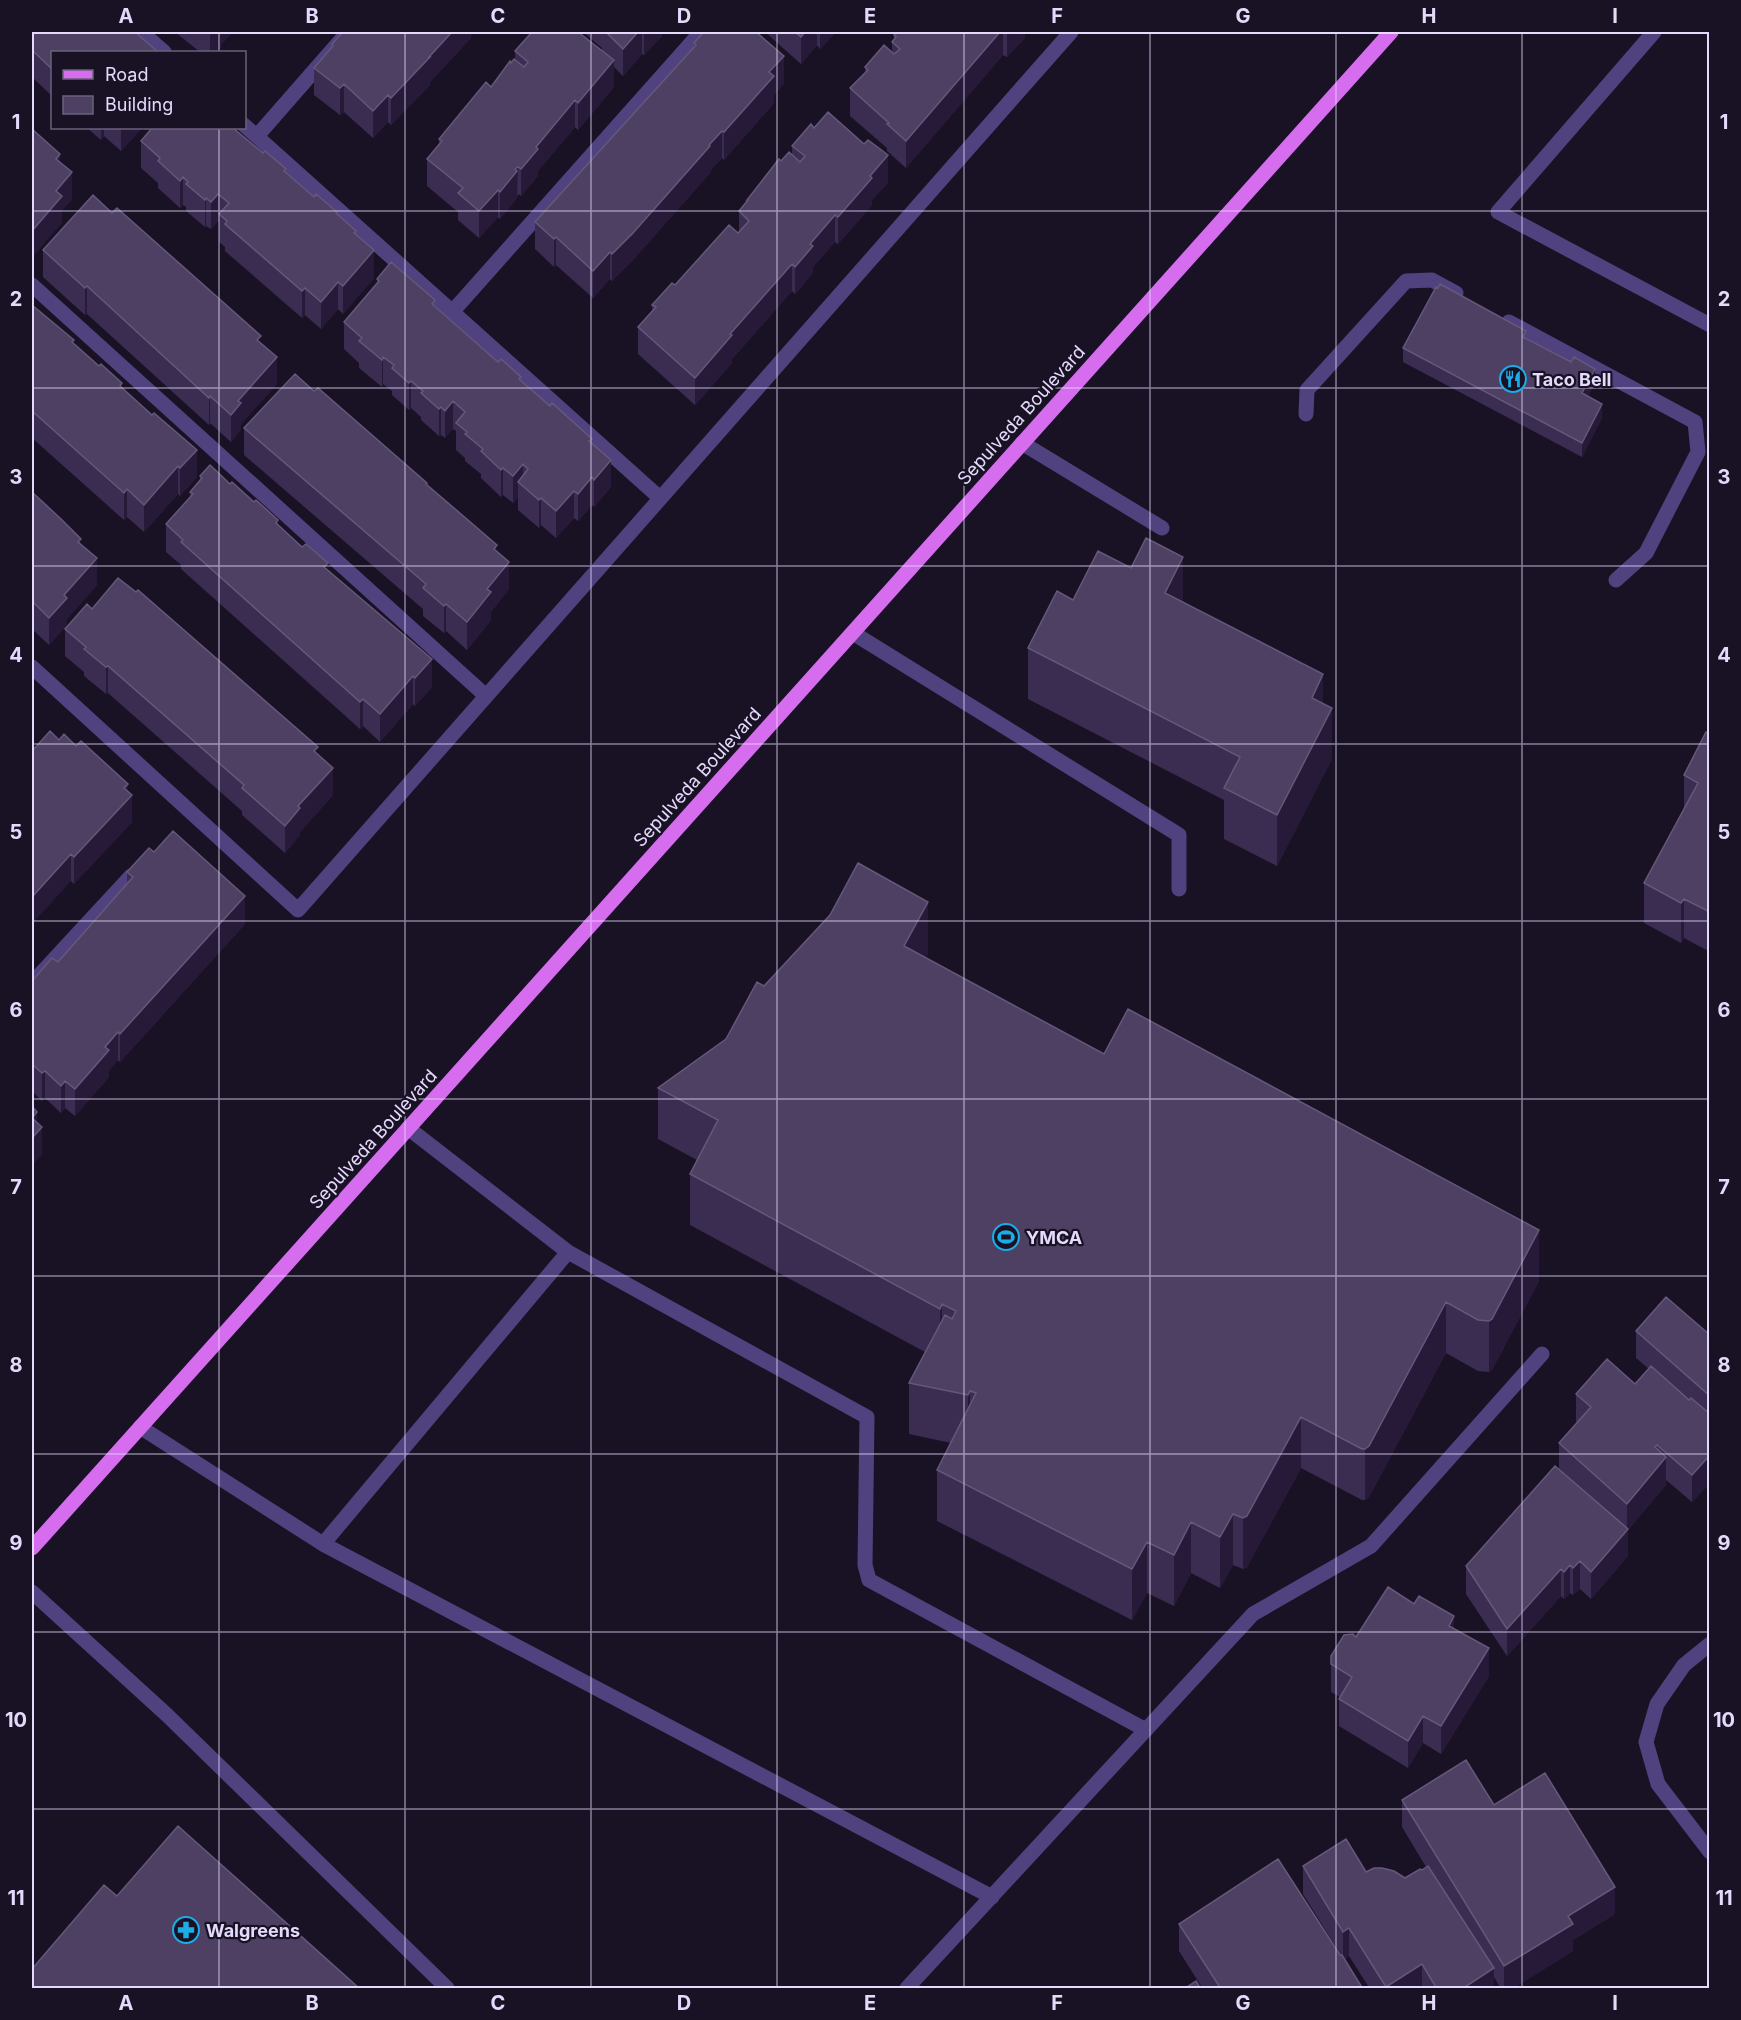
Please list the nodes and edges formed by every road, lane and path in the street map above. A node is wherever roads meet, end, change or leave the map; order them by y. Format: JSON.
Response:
{"nodes":[{"id":1,"x":141,"y":32,"type":"edge"},
{"id":2,"x":348,"y":32,"type":"edge"},
{"id":3,"x":701,"y":32,"type":"edge"},
{"id":4,"x":1071,"y":32,"type":"edge"},
{"id":5,"x":1391,"y":32,"type":"edge"},
{"id":6,"x":1654,"y":32,"type":"edge"},
{"id":7,"x":163,"y":51,"type":"edge"},
{"id":8,"x":246,"y":127,"type":"edge"},
{"id":9,"x":257,"y":136,"type":"junction"},
{"id":10,"x":32,"y":285,"type":"edge"},
{"id":11,"x":1474,"y":303,"type":"edge"},
{"id":12,"x":453,"y":311,"type":"junction"},
{"id":13,"x":1495,"y":314,"type":"edge"},
{"id":14,"x":1710,"y":325,"type":"edge"},
{"id":15,"x":1306,"y":414,"type":"dead end"},
{"id":16,"x":1022,"y":443,"type":"junction"},
{"id":17,"x":660,"y":498,"type":"junction"},
{"id":18,"x":1162,"y":528,"type":"dead end"},
{"id":19,"x":1616,"y":580,"type":"dead end"},
{"id":20,"x":853,"y":633,"type":"junction"},
{"id":21,"x":32,"y":667,"type":"edge"},
{"id":22,"x":486,"y":696,"type":"junction"},
{"id":23,"x":131,"y":876,"type":"edge"},
{"id":24,"x":1179,"y":889,"type":"dead end"},
{"id":25,"x":32,"y":983,"type":"edge"},
{"id":26,"x":408,"y":1128,"type":"junction"},
{"id":27,"x":568,"y":1252,"type":"junction"},
{"id":28,"x":1542,"y":1354,"type":"dead end"},
{"id":29,"x":140,"y":1427,"type":"junction"},
{"id":30,"x":324,"y":1544,"type":"junction"},
{"id":31,"x":32,"y":1548,"type":"edge"},
{"id":32,"x":32,"y":1592,"type":"edge"},
{"id":33,"x":1710,"y":1644,"type":"edge"},
{"id":34,"x":1146,"y":1730,"type":"junction"},
{"id":35,"x":1710,"y":1852,"type":"edge"},
{"id":36,"x":992,"y":1897,"type":"junction"},
{"id":37,"x":447,"y":1989,"type":"edge"},
{"id":38,"x":907,"y":1989,"type":"edge"}],
"edges":[{"from":1,"to":7,"type":"street"},
{"from":2,"to":9,"type":"street"},
{"from":3,"to":12,"type":"street"},
{"from":4,"to":17,"type":"street"},
{"from":5,"to":16,"type":"main road","name":"Sepulveda Boulevard"},
{"from":6,"to":14,"type":"street"},
{"from":8,"to":9,"type":"street"},
{"from":9,"to":12,"type":"street"},
{"from":10,"to":22,"type":"street"},
{"from":11,"to":15,"type":"street"},
{"from":12,"to":17,"type":"street"},
{"from":13,"to":19,"type":"street"},
{"from":16,"to":18,"type":"street"},
{"from":16,"to":20,"type":"main road","name":"Sepulveda Boulevard"},
{"from":17,"to":22,"type":"street"},
{"from":20,"to":24,"type":"street"},
{"from":20,"to":26,"type":"main road","name":"Sepulveda Boulevard"},
{"from":21,"to":22,"type":"street"},
{"from":23,"to":25,"type":"street"},
{"from":26,"to":27,"type":"street"},
{"from":26,"to":29,"type":"main road","name":"Sepulveda Boulevard"},
{"from":27,"to":30,"type":"street"},
{"from":27,"to":34,"type":"street"},
{"from":28,"to":34,"type":"street"},
{"from":29,"to":30,"type":"street"},
{"from":29,"to":31,"type":"main road","name":"Sepulveda Boulevard"},
{"from":30,"to":36,"type":"street"},
{"from":32,"to":37,"type":"street"},
{"from":33,"to":35,"type":"street"},
{"from":34,"to":36,"type":"street"},
{"from":36,"to":38,"type":"street"}]}
